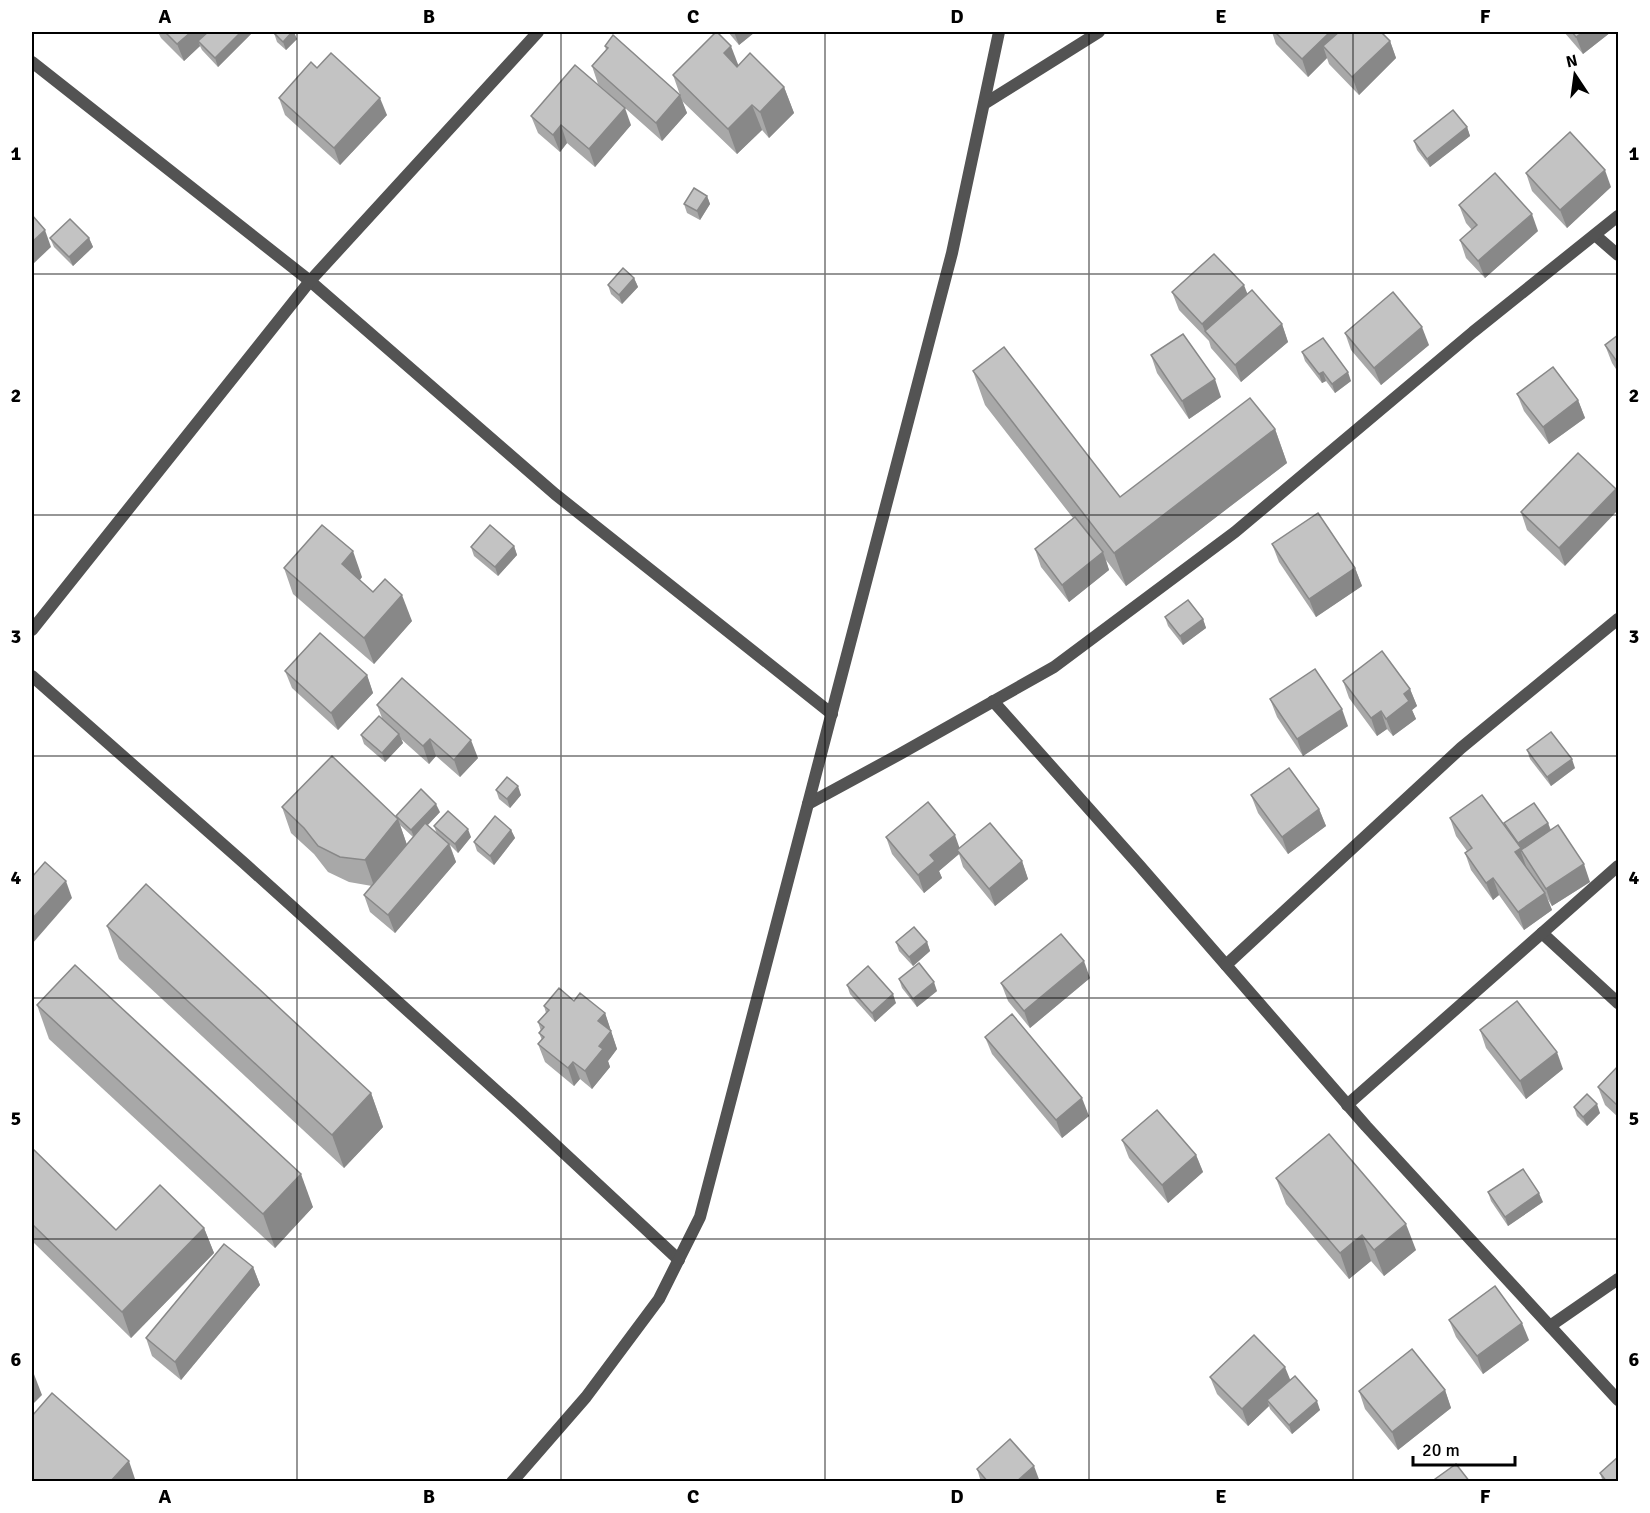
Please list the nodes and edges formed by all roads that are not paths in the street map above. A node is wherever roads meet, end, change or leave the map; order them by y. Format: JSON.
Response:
{"nodes":[{"id":1,"x":538,"y":32,"type":"edge"},
{"id":2,"x":999,"y":32,"type":"edge"},
{"id":3,"x":1100,"y":32,"type":"edge"},
{"id":4,"x":32,"y":62,"type":"edge"},
{"id":5,"x":984,"y":104,"type":"junction"},
{"id":6,"x":1618,"y":216,"type":"edge"},
{"id":7,"x":1594,"y":235,"type":"junction"},
{"id":8,"x":1618,"y":255,"type":"edge"},
{"id":9,"x":310,"y":281,"type":"junction"},
{"id":10,"x":1618,"y":619,"type":"edge"},
{"id":11,"x":32,"y":630,"type":"edge"},
{"id":12,"x":32,"y":676,"type":"edge"},
{"id":13,"x":993,"y":702,"type":"junction"},
{"id":14,"x":832,"y":714,"type":"junction"},
{"id":15,"x":808,"y":804,"type":"junction"},
{"id":16,"x":1618,"y":866,"type":"edge"},
{"id":17,"x":1542,"y":933,"type":"junction"},
{"id":18,"x":1226,"y":965,"type":"junction"},
{"id":19,"x":1618,"y":1003,"type":"edge"},
{"id":20,"x":1347,"y":1105,"type":"junction"},
{"id":21,"x":679,"y":1260,"type":"junction"},
{"id":22,"x":1618,"y":1279,"type":"edge"},
{"id":23,"x":1550,"y":1326,"type":"junction"},
{"id":24,"x":1618,"y":1400,"type":"edge"},
{"id":25,"x":512,"y":1482,"type":"edge"}],
"edges":[{"from":1,"to":9,"type":"street"},
{"from":2,"to":5,"type":"street"},
{"from":3,"to":5,"type":"street"},
{"from":4,"to":9,"type":"street"},
{"from":5,"to":14,"type":"street"},
{"from":6,"to":7,"type":"street"},
{"from":7,"to":8,"type":"street"},
{"from":7,"to":13,"type":"street"},
{"from":9,"to":11,"type":"street"},
{"from":9,"to":14,"type":"street"},
{"from":10,"to":18,"type":"street"},
{"from":12,"to":21,"type":"street"},
{"from":13,"to":15,"type":"street"},
{"from":13,"to":18,"type":"street"},
{"from":14,"to":15,"type":"street"},
{"from":15,"to":21,"type":"street"},
{"from":16,"to":17,"type":"street"},
{"from":17,"to":19,"type":"street"},
{"from":17,"to":20,"type":"street"},
{"from":18,"to":20,"type":"street"},
{"from":20,"to":23,"type":"street"},
{"from":21,"to":25,"type":"street"},
{"from":22,"to":23,"type":"street"},
{"from":23,"to":24,"type":"street"}]}
